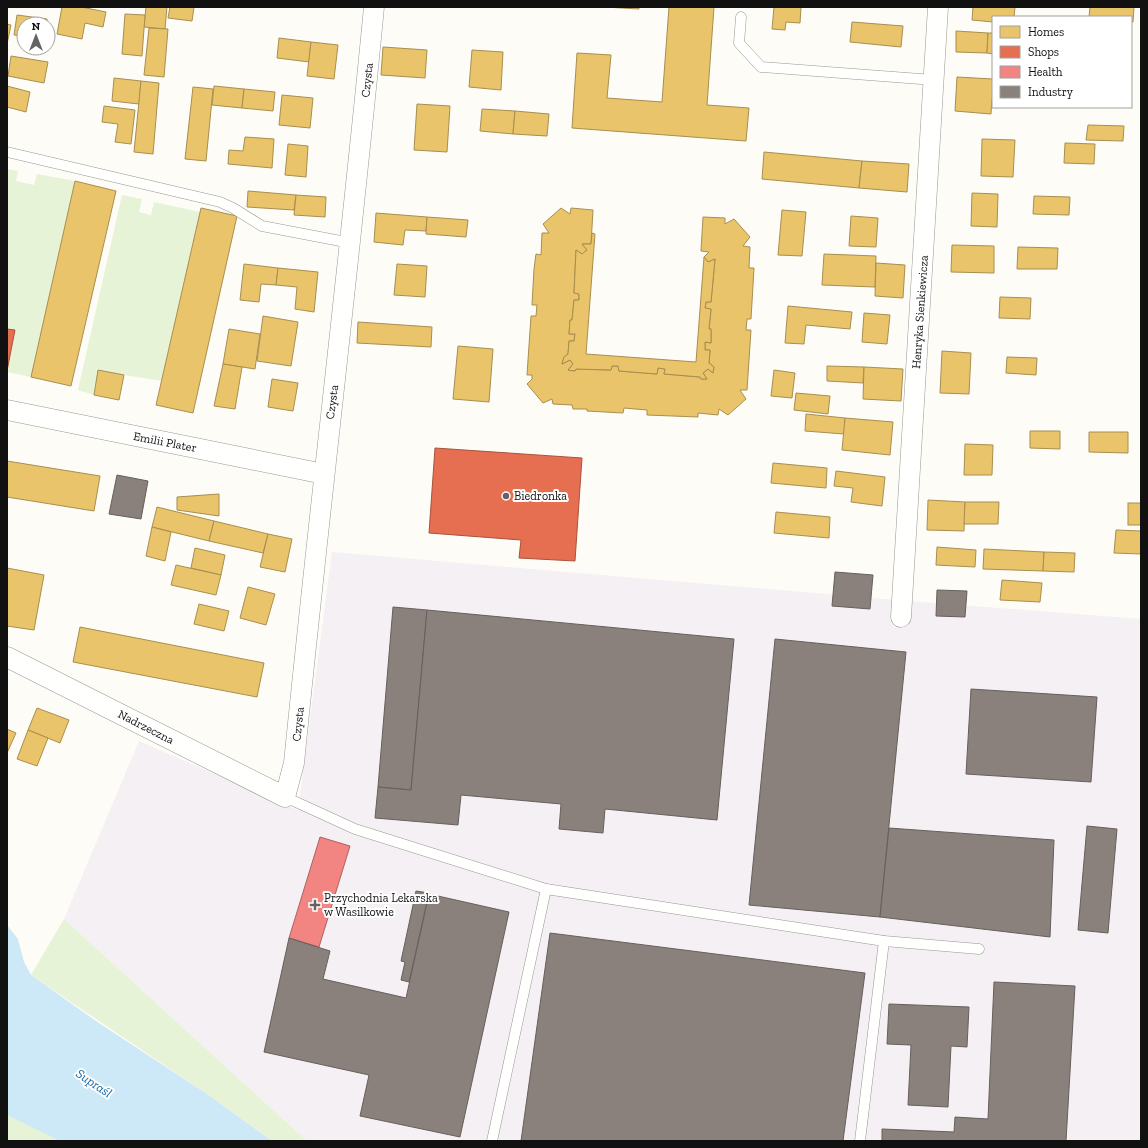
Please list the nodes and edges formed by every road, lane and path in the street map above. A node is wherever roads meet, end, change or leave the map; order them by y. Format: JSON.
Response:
{"nodes":[{"id":1,"x":374,"y":7,"type":"edge"},
{"id":2,"x":938,"y":7,"type":"edge"},
{"id":3,"x":741,"y":17,"type":"dead end"},
{"id":4,"x":934,"y":80,"type":"junction"},
{"id":5,"x":7,"y":152,"type":"edge"},
{"id":6,"x":351,"y":243,"type":"junction"},
{"id":7,"x":7,"y":410,"type":"edge"},
{"id":8,"x":324,"y":474,"type":"junction"},
{"id":9,"x":901,"y":617,"type":"dead end"},
{"id":10,"x":7,"y":657,"type":"edge"},
{"id":11,"x":286,"y":797,"type":"junction"},
{"id":12,"x":546,"y":889,"type":"junction"},
{"id":13,"x":884,"y":941,"type":"junction"},
{"id":14,"x":979,"y":949,"type":"dead end"},
{"id":15,"x":492,"y":1141,"type":"edge"},
{"id":16,"x":860,"y":1141,"type":"edge"}],
"edges":[{"from":1,"to":6,"type":"street","name":"Czysta"},
{"from":2,"to":4,"type":"street","name":"Henryka Sienkiewicza"},
{"from":3,"to":4,"type":"lane"},
{"from":4,"to":9,"type":"street","name":"Henryka Sienkiewicza"},
{"from":5,"to":6,"type":"lane"},
{"from":6,"to":8,"type":"street","name":"Czysta"},
{"from":7,"to":8,"type":"street","name":"Emilii Plater"},
{"from":8,"to":11,"type":"street","name":"Czysta"},
{"from":10,"to":11,"type":"street","name":"Nadrzeczna"},
{"from":11,"to":12,"type":"lane"},
{"from":12,"to":13,"type":"lane"},
{"from":12,"to":15,"type":"lane"},
{"from":13,"to":14,"type":"lane"},
{"from":13,"to":16,"type":"lane"}]}
